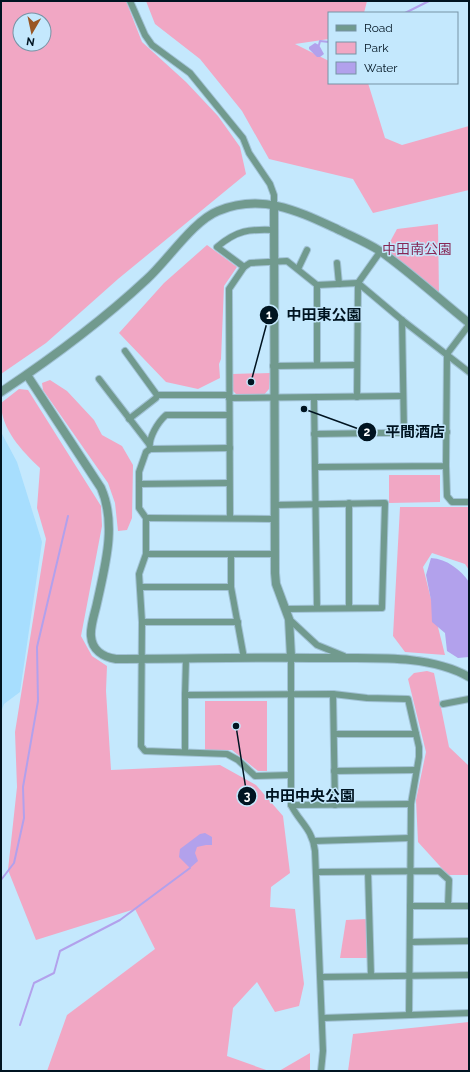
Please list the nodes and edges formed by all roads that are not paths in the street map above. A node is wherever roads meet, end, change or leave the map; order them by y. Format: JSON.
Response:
{"nodes":[{"id":1,"x":130,"y":1,"type":"edge"},
{"id":2,"x":274,"y":205,"type":"junction"},
{"id":3,"x":274,"y":230,"type":"junction"},
{"id":4,"x":307,"y":250,"type":"dead end"},
{"id":5,"x":380,"y":252,"type":"junction"},
{"id":6,"x":273,"y":262,"type":"junction"},
{"id":7,"x":338,"y":263,"type":"dead end"},
{"id":8,"x":244,"y":267,"type":"junction"},
{"id":9,"x":298,"y":269,"type":"junction"},
{"id":10,"x":358,"y":283,"type":"junction"},
{"id":11,"x":338,"y":284,"type":"junction"},
{"id":12,"x":317,"y":285,"type":"junction"},
{"id":13,"x":402,"y":320,"type":"junction"},
{"id":14,"x":469,"y":324,"type":"edge"},
{"id":15,"x":125,"y":352,"type":"dead end"},
{"id":16,"x":447,"y":354,"type":"junction"},
{"id":17,"x":317,"y":365,"type":"junction"},
{"id":18,"x":357,"y":365,"type":"junction"},
{"id":19,"x":274,"y":366,"type":"junction"},
{"id":20,"x":469,"y":372,"type":"edge"},
{"id":21,"x":27,"y":375,"type":"junction"},
{"id":22,"x":99,"y":379,"type":"dead end"},
{"id":23,"x":1,"y":392,"type":"edge"},
{"id":24,"x":157,"y":395,"type":"junction"},
{"id":25,"x":403,"y":396,"type":"junction"},
{"id":26,"x":229,"y":397,"type":"junction"},
{"id":27,"x":357,"y":397,"type":"junction"},
{"id":28,"x":274,"y":398,"type":"junction"},
{"id":29,"x":314,"y":398,"type":"junction"},
{"id":30,"x":230,"y":415,"type":"junction"},
{"id":31,"x":129,"y":419,"type":"junction"},
{"id":32,"x":404,"y":432,"type":"junction"},
{"id":33,"x":447,"y":432,"type":"junction"},
{"id":34,"x":314,"y":434,"type":"junction"},
{"id":35,"x":149,"y":446,"type":"junction"},
{"id":36,"x":230,"y":448,"type":"junction"},
{"id":37,"x":446,"y":466,"type":"junction"},
{"id":38,"x":315,"y":467,"type":"junction"},
{"id":39,"x":229,"y":483,"type":"junction"},
{"id":40,"x":139,"y":484,"type":"junction"},
{"id":41,"x":469,"y":502,"type":"edge"},
{"id":42,"x":349,"y":503,"type":"junction"},
{"id":43,"x":316,"y":504,"type":"junction"},
{"id":44,"x":274,"y":505,"type":"junction"},
{"id":45,"x":146,"y":518,"type":"junction"},
{"id":46,"x":230,"y":518,"type":"junction"},
{"id":47,"x":274,"y":519,"type":"junction"},
{"id":48,"x":146,"y":554,"type":"junction"},
{"id":49,"x":274,"y":554,"type":"junction"},
{"id":50,"x":231,"y":555,"type":"junction"},
{"id":51,"x":140,"y":587,"type":"junction"},
{"id":52,"x":231,"y":587,"type":"junction"},
{"id":53,"x":349,"y":607,"type":"junction"},
{"id":54,"x":317,"y":608,"type":"junction"},
{"id":55,"x":285,"y":609,"type":"junction"},
{"id":56,"x":289,"y":619,"type":"junction"},
{"id":57,"x":142,"y":622,"type":"junction"},
{"id":58,"x":238,"y":622,"type":"junction"},
{"id":59,"x":291,"y":657,"type":"junction"},
{"id":60,"x":244,"y":658,"type":"junction"},
{"id":61,"x":351,"y":658,"type":"junction"},
{"id":62,"x":142,"y":659,"type":"junction"},
{"id":63,"x":186,"y":659,"type":"junction"},
{"id":64,"x":469,"y":677,"type":"edge"},
{"id":65,"x":291,"y":693,"type":"junction"},
{"id":66,"x":185,"y":694,"type":"junction"},
{"id":67,"x":333,"y":694,"type":"junction"},
{"id":68,"x":469,"y":699,"type":"edge"},
{"id":69,"x":442,"y":704,"type":"dead end"},
{"id":70,"x":334,"y":734,"type":"junction"},
{"id":71,"x":416,"y":734,"type":"junction"},
{"id":72,"x":185,"y":752,"type":"junction"},
{"id":73,"x":416,"y":770,"type":"junction"},
{"id":74,"x":334,"y":771,"type":"junction"},
{"id":75,"x":291,"y":775,"type":"junction"},
{"id":76,"x":334,"y":804,"type":"junction"},
{"id":77,"x":411,"y":804,"type":"junction"},
{"id":78,"x":292,"y":805,"type":"junction"},
{"id":79,"x":410,"y":838,"type":"junction"},
{"id":80,"x":314,"y":840,"type":"junction"},
{"id":81,"x":316,"y":872,"type":"junction"},
{"id":82,"x":368,"y":872,"type":"junction"},
{"id":83,"x":409,"y":872,"type":"junction"},
{"id":84,"x":410,"y":906,"type":"junction"},
{"id":85,"x":448,"y":906,"type":"junction"},
{"id":86,"x":469,"y":906,"type":"edge"},
{"id":87,"x":469,"y":941,"type":"edge"},
{"id":88,"x":410,"y":942,"type":"junction"},
{"id":89,"x":469,"y":975,"type":"edge"},
{"id":90,"x":371,"y":976,"type":"junction"},
{"id":91,"x":410,"y":976,"type":"junction"},
{"id":92,"x":321,"y":977,"type":"junction"},
{"id":93,"x":469,"y":1012,"type":"edge"},
{"id":94,"x":409,"y":1015,"type":"junction"},
{"id":95,"x":322,"y":1018,"type":"junction"},
{"id":96,"x":321,"y":1071,"type":"edge"}],
"edges":[{"from":1,"to":2,"type":"street"},
{"from":2,"to":3,"type":"street"},
{"from":2,"to":5,"type":"street"},
{"from":2,"to":21,"type":"street"},
{"from":3,"to":6,"type":"street"},
{"from":3,"to":8,"type":"street"},
{"from":4,"to":9,"type":"street"},
{"from":5,"to":10,"type":"street"},
{"from":5,"to":14,"type":"street"},
{"from":6,"to":8,"type":"street"},
{"from":6,"to":9,"type":"street"},
{"from":6,"to":19,"type":"street"},
{"from":7,"to":11,"type":"street"},
{"from":8,"to":26,"type":"street"},
{"from":9,"to":12,"type":"street"},
{"from":10,"to":11,"type":"street"},
{"from":10,"to":13,"type":"street"},
{"from":10,"to":18,"type":"street"},
{"from":11,"to":12,"type":"street"},
{"from":12,"to":17,"type":"street"},
{"from":13,"to":16,"type":"street"},
{"from":13,"to":25,"type":"street"},
{"from":14,"to":16,"type":"street"},
{"from":15,"to":24,"type":"street"},
{"from":16,"to":20,"type":"street"},
{"from":16,"to":33,"type":"street"},
{"from":17,"to":18,"type":"street"},
{"from":17,"to":19,"type":"street"},
{"from":18,"to":27,"type":"street"},
{"from":19,"to":28,"type":"street"},
{"from":21,"to":23,"type":"street"},
{"from":21,"to":62,"type":"street"},
{"from":22,"to":31,"type":"street"},
{"from":24,"to":26,"type":"street"},
{"from":24,"to":31,"type":"street"},
{"from":25,"to":27,"type":"street"},
{"from":25,"to":32,"type":"street"},
{"from":26,"to":28,"type":"street"},
{"from":26,"to":30,"type":"street"},
{"from":27,"to":29,"type":"street"},
{"from":28,"to":29,"type":"street"},
{"from":28,"to":44,"type":"street"},
{"from":29,"to":34,"type":"street"},
{"from":30,"to":35,"type":"street"},
{"from":30,"to":36,"type":"street"},
{"from":31,"to":35,"type":"street"},
{"from":32,"to":33,"type":"street"},
{"from":32,"to":34,"type":"street"},
{"from":33,"to":37,"type":"street"},
{"from":34,"to":38,"type":"street"},
{"from":35,"to":36,"type":"street"},
{"from":35,"to":40,"type":"street"},
{"from":36,"to":39,"type":"street"},
{"from":37,"to":38,"type":"street"},
{"from":37,"to":41,"type":"street"},
{"from":38,"to":43,"type":"street"},
{"from":39,"to":40,"type":"street"},
{"from":39,"to":46,"type":"street"},
{"from":40,"to":45,"type":"street"},
{"from":42,"to":43,"type":"street"},
{"from":42,"to":53,"type":"street"},
{"from":42,"to":53,"type":"street"},
{"from":43,"to":44,"type":"street"},
{"from":43,"to":54,"type":"street"},
{"from":44,"to":47,"type":"street"},
{"from":45,"to":46,"type":"street"},
{"from":45,"to":48,"type":"street"},
{"from":46,"to":47,"type":"street"},
{"from":47,"to":49,"type":"street"},
{"from":48,"to":50,"type":"street"},
{"from":48,"to":51,"type":"street"},
{"from":49,"to":50,"type":"street"},
{"from":49,"to":55,"type":"street"},
{"from":50,"to":52,"type":"street"},
{"from":51,"to":52,"type":"street"},
{"from":51,"to":57,"type":"street"},
{"from":52,"to":58,"type":"street"},
{"from":53,"to":54,"type":"street"},
{"from":54,"to":55,"type":"street"},
{"from":55,"to":56,"type":"street"},
{"from":56,"to":59,"type":"street"},
{"from":56,"to":61,"type":"street"},
{"from":57,"to":58,"type":"street"},
{"from":57,"to":62,"type":"street"},
{"from":58,"to":60,"type":"street"},
{"from":59,"to":60,"type":"street"},
{"from":59,"to":61,"type":"street"},
{"from":59,"to":65,"type":"street"},
{"from":60,"to":63,"type":"street"},
{"from":61,"to":64,"type":"street"},
{"from":62,"to":63,"type":"street"},
{"from":62,"to":72,"type":"street"},
{"from":63,"to":66,"type":"street"},
{"from":65,"to":66,"type":"street"},
{"from":65,"to":67,"type":"street"},
{"from":65,"to":75,"type":"street"},
{"from":66,"to":72,"type":"street"},
{"from":67,"to":70,"type":"street"},
{"from":67,"to":71,"type":"street"},
{"from":68,"to":69,"type":"street"},
{"from":70,"to":71,"type":"street"},
{"from":70,"to":74,"type":"street"},
{"from":71,"to":73,"type":"street"},
{"from":72,"to":75,"type":"street"},
{"from":73,"to":74,"type":"street"},
{"from":73,"to":77,"type":"street"},
{"from":74,"to":76,"type":"street"},
{"from":75,"to":78,"type":"street"},
{"from":76,"to":77,"type":"street"},
{"from":76,"to":78,"type":"street"},
{"from":77,"to":79,"type":"street"},
{"from":78,"to":80,"type":"street"},
{"from":79,"to":80,"type":"street"},
{"from":79,"to":83,"type":"street"},
{"from":80,"to":81,"type":"street"},
{"from":81,"to":82,"type":"street"},
{"from":81,"to":92,"type":"street"},
{"from":82,"to":83,"type":"street"},
{"from":82,"to":90,"type":"street"},
{"from":83,"to":84,"type":"street"},
{"from":83,"to":85,"type":"street"},
{"from":84,"to":85,"type":"street"},
{"from":84,"to":88,"type":"street"},
{"from":85,"to":86,"type":"street"},
{"from":87,"to":88,"type":"street"},
{"from":88,"to":91,"type":"street"},
{"from":89,"to":91,"type":"street"},
{"from":90,"to":91,"type":"street"},
{"from":90,"to":92,"type":"street"},
{"from":91,"to":94,"type":"street"},
{"from":92,"to":95,"type":"street"},
{"from":93,"to":94,"type":"street"},
{"from":94,"to":95,"type":"street"},
{"from":95,"to":96,"type":"street"}]}
